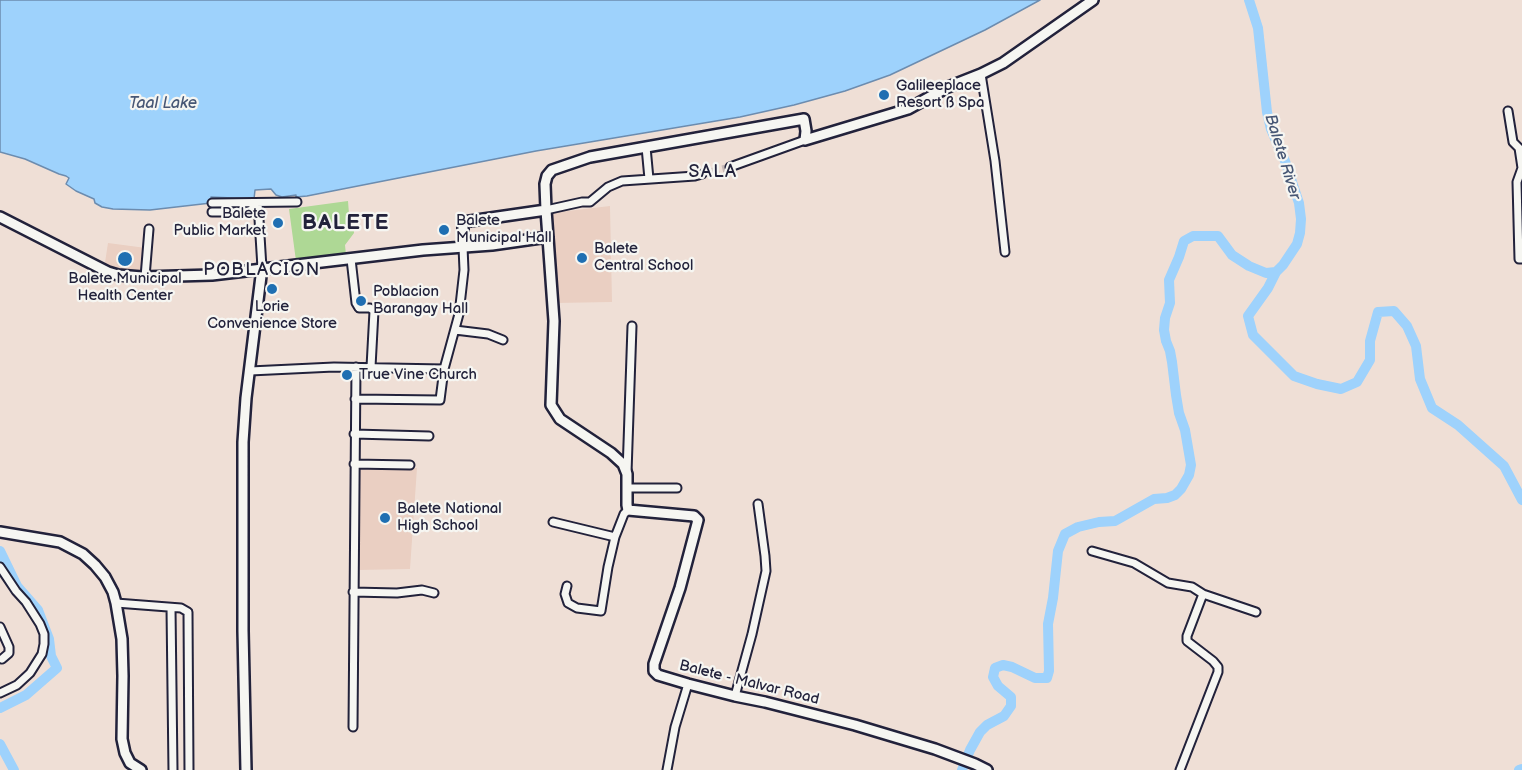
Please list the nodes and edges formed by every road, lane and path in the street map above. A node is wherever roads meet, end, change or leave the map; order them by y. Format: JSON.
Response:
{"nodes":[{"id":1,"x":1093,"y":0,"type":"edge"},
{"id":2,"x":981,"y":74,"type":"junction"},
{"id":3,"x":1508,"y":111,"type":"dead end"},
{"id":4,"x":805,"y":140,"type":"junction"},
{"id":5,"x":646,"y":147,"type":"junction"},
{"id":6,"x":730,"y":167,"type":"tunnel mouth"},
{"id":7,"x":702,"y":174,"type":"tunnel mouth"},
{"id":8,"x":648,"y":179,"type":"junction"},
{"id":9,"x":297,"y":202,"type":"dead end"},
{"id":10,"x":212,"y":203,"type":"dead end"},
{"id":11,"x":261,"y":203,"type":"junction"},
{"id":12,"x":546,"y":210,"type":"junction"},
{"id":13,"x":212,"y":212,"type":"dead end"},
{"id":14,"x":0,"y":217,"type":"edge"},
{"id":15,"x":149,"y":228,"type":"dead end"},
{"id":16,"x":548,"y":237,"type":"junction"},
{"id":17,"x":463,"y":248,"type":"junction"},
{"id":18,"x":1005,"y":252,"type":"dead end"},
{"id":19,"x":351,"y":259,"type":"junction"},
{"id":20,"x":1522,"y":259,"type":"edge"},
{"id":21,"x":262,"y":268,"type":"junction"},
{"id":22,"x":145,"y":277,"type":"junction"},
{"id":23,"x":632,"y":326,"type":"dead end"},
{"id":24,"x":455,"y":330,"type":"junction"},
{"id":25,"x":503,"y":340,"type":"dead end"},
{"id":26,"x":356,"y":367,"type":"junction"},
{"id":27,"x":370,"y":367,"type":"junction"},
{"id":28,"x":444,"y":369,"type":"junction"},
{"id":29,"x":250,"y":370,"type":"junction"},
{"id":30,"x":355,"y":399,"type":"junction"},
{"id":31,"x":354,"y":434,"type":"junction"},
{"id":32,"x":429,"y":436,"type":"dead end"},
{"id":33,"x":354,"y":464,"type":"junction"},
{"id":34,"x":410,"y":465,"type":"dead end"},
{"id":35,"x":627,"y":474,"type":"junction"},
{"id":36,"x":627,"y":488,"type":"junction"},
{"id":37,"x":678,"y":488,"type":"dead end"},
{"id":38,"x":758,"y":504,"type":"dead end"},
{"id":39,"x":628,"y":510,"type":"junction"},
{"id":40,"x":553,"y":522,"type":"dead end"},
{"id":41,"x":0,"y":532,"type":"edge"},
{"id":42,"x":615,"y":537,"type":"junction"},
{"id":43,"x":1092,"y":551,"type":"dead end"},
{"id":44,"x":0,"y":567,"type":"edge"},
{"id":45,"x":567,"y":586,"type":"dead end"},
{"id":46,"x":353,"y":592,"type":"junction"},
{"id":47,"x":434,"y":593,"type":"dead end"},
{"id":48,"x":1203,"y":594,"type":"junction"},
{"id":49,"x":116,"y":603,"type":"junction"},
{"id":50,"x":171,"y":608,"type":"junction"},
{"id":51,"x":1256,"y":612,"type":"dead end"},
{"id":52,"x":0,"y":627,"type":"edge"},
{"id":53,"x":2,"y":659,"type":"dead end"},
{"id":54,"x":688,"y":684,"type":"junction"},
{"id":55,"x":0,"y":693,"type":"edge"},
{"id":56,"x":735,"y":696,"type":"junction"},
{"id":57,"x":353,"y":728,"type":"dead end"},
{"id":58,"x":141,"y":770,"type":"edge"},
{"id":59,"x":173,"y":770,"type":"edge"},
{"id":60,"x":189,"y":770,"type":"edge"},
{"id":61,"x":246,"y":770,"type":"edge"},
{"id":62,"x":667,"y":770,"type":"edge"},
{"id":63,"x":987,"y":770,"type":"edge"},
{"id":64,"x":1180,"y":770,"type":"edge"}],
"edges":[{"from":1,"to":2,"type":"main road"},
{"from":2,"to":4,"type":"main road"},
{"from":2,"to":18,"type":"street"},
{"from":3,"to":20,"type":"street"},
{"from":4,"to":5,"type":"main road"},
{"from":4,"to":6,"type":"street"},
{"from":5,"to":8,"type":"street"},
{"from":5,"to":12,"type":"main road"},
{"from":7,"to":8,"type":"street"},
{"from":8,"to":12,"type":"street"},
{"from":9,"to":11,"type":"street"},
{"from":10,"to":11,"type":"street"},
{"from":11,"to":13,"type":"street"},
{"from":11,"to":21,"type":"street"},
{"from":12,"to":16,"type":"main road"},
{"from":12,"to":17,"type":"main road"},
{"from":14,"to":22,"type":"main road"},
{"from":15,"to":22,"type":"street"},
{"from":16,"to":17,"type":"main road"},
{"from":16,"to":35,"type":"main road"},
{"from":17,"to":19,"type":"main road"},
{"from":17,"to":24,"type":"street"},
{"from":19,"to":21,"type":"main road"},
{"from":19,"to":27,"type":"street"},
{"from":21,"to":22,"type":"main road"},
{"from":21,"to":29,"type":"main road"},
{"from":23,"to":35,"type":"street"},
{"from":24,"to":25,"type":"street"},
{"from":24,"to":28,"type":"street"},
{"from":26,"to":27,"type":"street"},
{"from":26,"to":29,"type":"street"},
{"from":26,"to":30,"type":"street"},
{"from":27,"to":28,"type":"street"},
{"from":28,"to":30,"type":"street"},
{"from":29,"to":61,"type":"main road"},
{"from":30,"to":31,"type":"street"},
{"from":31,"to":32,"type":"street"},
{"from":31,"to":33,"type":"street"},
{"from":33,"to":34,"type":"street"},
{"from":33,"to":46,"type":"street"},
{"from":35,"to":36,"type":"main road"},
{"from":36,"to":37,"type":"street"},
{"from":36,"to":39,"type":"main road"},
{"from":38,"to":56,"type":"street"},
{"from":39,"to":42,"type":"street"},
{"from":39,"to":54,"type":"main road","name":"Balete - Malvar Road"},
{"from":40,"to":42,"type":"street"},
{"from":41,"to":49,"type":"main road"},
{"from":42,"to":45,"type":"street"},
{"from":43,"to":48,"type":"street"},
{"from":44,"to":55,"type":"street"},
{"from":46,"to":47,"type":"street"},
{"from":46,"to":57,"type":"street"},
{"from":48,"to":51,"type":"street"},
{"from":48,"to":64,"type":"street"},
{"from":49,"to":50,"type":"street"},
{"from":49,"to":58,"type":"main road"},
{"from":50,"to":59,"type":"street"},
{"from":50,"to":60,"type":"street"},
{"from":52,"to":53,"type":"street"},
{"from":54,"to":56,"type":"main road","name":"Balete - Malvar Road"},
{"from":54,"to":62,"type":"street"},
{"from":56,"to":63,"type":"main road","name":"Balete - Malvar Road"}]}
